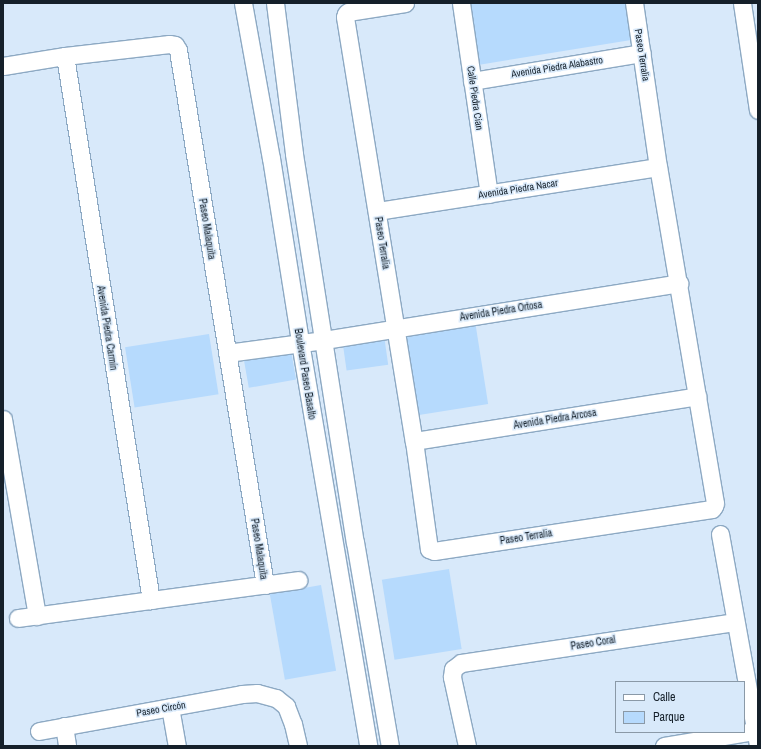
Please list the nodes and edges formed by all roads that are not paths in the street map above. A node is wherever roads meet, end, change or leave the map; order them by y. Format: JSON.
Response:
{"nodes":[{"id":1,"x":243,"y":3,"type":"edge"},
{"id":2,"x":275,"y":3,"type":"edge"},
{"id":3,"x":405,"y":3,"type":"edge"},
{"id":4,"x":461,"y":3,"type":"edge"},
{"id":5,"x":634,"y":3,"type":"edge"},
{"id":6,"x":742,"y":3,"type":"edge"},
{"id":7,"x":642,"y":54,"type":"junction"},
{"id":8,"x":65,"y":56,"type":"junction"},
{"id":9,"x":3,"y":66,"type":"edge"},
{"id":10,"x":472,"y":81,"type":"junction"},
{"id":11,"x":758,"y":110,"type":"edge"},
{"id":12,"x":658,"y":167,"type":"junction"},
{"id":13,"x":489,"y":194,"type":"junction"},
{"id":14,"x":377,"y":210,"type":"junction"},
{"id":15,"x":679,"y":283,"type":"junction"},
{"id":16,"x":396,"y":328,"type":"junction"},
{"id":17,"x":324,"y":340,"type":"junction"},
{"id":18,"x":300,"y":342,"type":"junction"},
{"id":19,"x":227,"y":353,"type":"junction"},
{"id":20,"x":696,"y":396,"type":"junction"},
{"id":21,"x":3,"y":420,"type":"edge"},
{"id":22,"x":414,"y":441,"type":"junction"},
{"id":23,"x":720,"y":534,"type":"dead end"},
{"id":24,"x":298,"y":580,"type":"dead end"},
{"id":25,"x":265,"y":585,"type":"junction"},
{"id":26,"x":151,"y":600,"type":"junction"},
{"id":27,"x":37,"y":616,"type":"junction"},
{"id":28,"x":18,"y":618,"type":"dead end"},
{"id":29,"x":734,"y":622,"type":"junction"},
{"id":30,"x":170,"y":707,"type":"junction"},
{"id":31,"x":64,"y":726,"type":"junction"},
{"id":32,"x":39,"y":731,"type":"dead end"},
{"id":33,"x":756,"y":738,"type":"edge"},
{"id":34,"x":67,"y":746,"type":"edge"},
{"id":35,"x":177,"y":746,"type":"edge"},
{"id":36,"x":298,"y":746,"type":"edge"},
{"id":37,"x":368,"y":746,"type":"edge"},
{"id":38,"x":390,"y":746,"type":"edge"},
{"id":39,"x":467,"y":746,"type":"edge"},
{"id":40,"x":664,"y":746,"type":"edge"}],
"edges":[{"from":1,"to":18,"type":"street","name":"Boulevard Paseo Basalto"},
{"from":2,"to":17,"type":"street"},
{"from":3,"to":14,"type":"street","name":"Paseo Terralia"},
{"from":4,"to":10,"type":"street","name":"Calle Piedra Cian"},
{"from":5,"to":7,"type":"street","name":"Paseo Terralia"},
{"from":6,"to":11,"type":"street"},
{"from":7,"to":10,"type":"street","name":"Avenida Piedra Alabastro"},
{"from":7,"to":12,"type":"street","name":"Paseo Terralia"},
{"from":8,"to":9,"type":"street","name":"Paseo Malaquita"},
{"from":8,"to":19,"type":"street","name":"Paseo Malaquita"},
{"from":8,"to":26,"type":"street","name":"Avenida Piedra Carmín"},
{"from":10,"to":13,"type":"street","name":"Calle Piedra Cian"},
{"from":12,"to":13,"type":"street","name":"Avenida Piedra Nacar"},
{"from":12,"to":15,"type":"street","name":"Paseo Terralia"},
{"from":13,"to":14,"type":"street","name":"Avenida Piedra Nacar"},
{"from":14,"to":16,"type":"street","name":"Paseo Terralia"},
{"from":15,"to":16,"type":"street","name":"Avenida Piedra Ortosa"},
{"from":15,"to":20,"type":"street","name":"Paseo Terralia"},
{"from":16,"to":17,"type":"street","name":"Avenida Piedra Ortosa"},
{"from":16,"to":22,"type":"street","name":"Paseo Terralia"},
{"from":17,"to":18,"type":"street","name":"Avenida Piedra Ortosa"},
{"from":17,"to":38,"type":"street"},
{"from":18,"to":19,"type":"street","name":"Avenida Piedra Ortosa"},
{"from":18,"to":37,"type":"street","name":"Boulevard Paseo Basalto"},
{"from":19,"to":25,"type":"street","name":"Paseo Malaquita"},
{"from":20,"to":22,"type":"street","name":"Avenida Piedra Arcosa"},
{"from":20,"to":22,"type":"street","name":"Paseo Terralia"},
{"from":21,"to":27,"type":"street"},
{"from":23,"to":29,"type":"street"},
{"from":24,"to":25,"type":"street","name":"Paseo Malaquita"},
{"from":25,"to":26,"type":"street","name":"Paseo Malaquita"},
{"from":26,"to":27,"type":"street","name":"Paseo Malaquita"},
{"from":27,"to":28,"type":"street","name":"Paseo Malaquita"},
{"from":29,"to":33,"type":"street"},
{"from":29,"to":39,"type":"street","name":"Paseo Coral"},
{"from":30,"to":31,"type":"street","name":"Paseo Circón"},
{"from":30,"to":35,"type":"street"},
{"from":30,"to":36,"type":"street","name":"Paseo Circón"},
{"from":31,"to":32,"type":"street","name":"Paseo Circón"},
{"from":31,"to":34,"type":"street"},
{"from":33,"to":40,"type":"street"}]}
